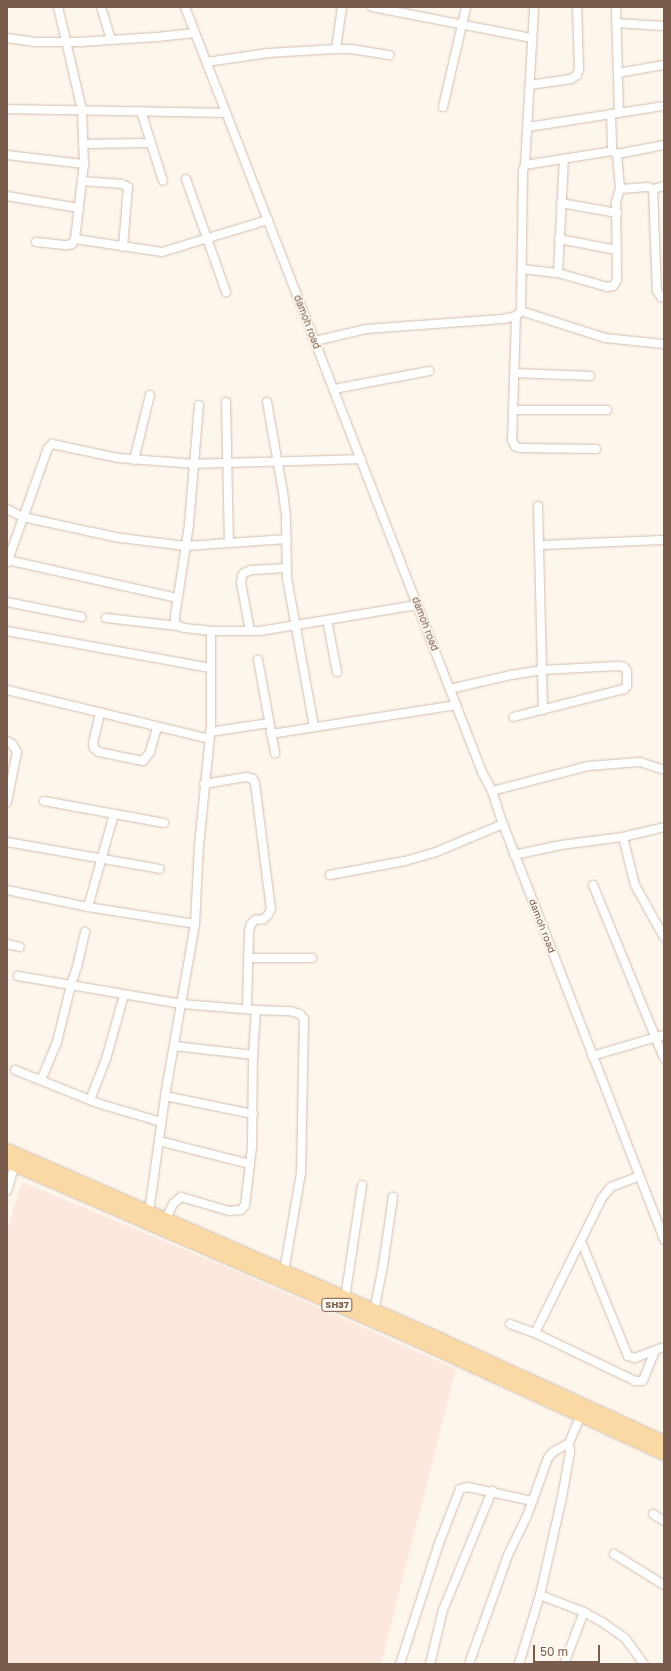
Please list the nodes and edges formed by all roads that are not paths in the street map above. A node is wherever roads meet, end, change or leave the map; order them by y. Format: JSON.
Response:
{"nodes":[{"id":1,"x":58,"y":7,"type":"edge"},
{"id":2,"x":101,"y":7,"type":"edge"},
{"id":3,"x":185,"y":7,"type":"edge"},
{"id":4,"x":342,"y":7,"type":"edge"},
{"id":5,"x":372,"y":7,"type":"edge"},
{"id":6,"x":466,"y":7,"type":"edge"},
{"id":7,"x":534,"y":7,"type":"edge"},
{"id":8,"x":577,"y":7,"type":"edge"},
{"id":9,"x":616,"y":7,"type":"edge"},
{"id":10,"x":616,"y":23,"type":"junction"},
{"id":11,"x":462,"y":25,"type":"junction"},
{"id":12,"x":664,"y":26,"type":"edge"},
{"id":13,"x":195,"y":33,"type":"junction"},
{"id":14,"x":7,"y":38,"type":"edge"},
{"id":15,"x":532,"y":38,"type":"junction"},
{"id":16,"x":111,"y":40,"type":"junction"},
{"id":17,"x":66,"y":42,"type":"junction"},
{"id":18,"x":336,"y":49,"type":"junction"},
{"id":19,"x":390,"y":55,"type":"dead end"},
{"id":20,"x":207,"y":62,"type":"junction"},
{"id":21,"x":664,"y":65,"type":"edge"},
{"id":22,"x":618,"y":73,"type":"junction"},
{"id":23,"x":530,"y":85,"type":"junction"},
{"id":24,"x":664,"y":106,"type":"edge"},
{"id":25,"x":443,"y":107,"type":"dead end"},
{"id":26,"x":7,"y":109,"type":"edge"},
{"id":27,"x":82,"y":110,"type":"junction"},
{"id":28,"x":140,"y":112,"type":"junction"},
{"id":29,"x":226,"y":113,"type":"junction"},
{"id":30,"x":615,"y":114,"type":"junction"},
{"id":31,"x":528,"y":127,"type":"junction"},
{"id":32,"x":150,"y":143,"type":"junction"},
{"id":33,"x":83,"y":144,"type":"junction"},
{"id":34,"x":664,"y":145,"type":"edge"},
{"id":35,"x":615,"y":153,"type":"junction"},
{"id":36,"x":7,"y":155,"type":"edge"},
{"id":37,"x":564,"y":159,"type":"junction"},
{"id":38,"x":84,"y":164,"type":"junction"},
{"id":39,"x":525,"y":165,"type":"junction"},
{"id":40,"x":186,"y":178,"type":"dead end"},
{"id":41,"x":82,"y":181,"type":"junction"},
{"id":42,"x":163,"y":181,"type":"dead end"},
{"id":43,"x":664,"y":186,"type":"edge"},
{"id":44,"x":620,"y":189,"type":"junction"},
{"id":45,"x":653,"y":189,"type":"junction"},
{"id":46,"x":7,"y":196,"type":"edge"},
{"id":47,"x":561,"y":203,"type":"junction"},
{"id":48,"x":79,"y":208,"type":"junction"},
{"id":49,"x":617,"y":213,"type":"junction"},
{"id":50,"x":268,"y":220,"type":"junction"},
{"id":51,"x":75,"y":239,"type":"junction"},
{"id":52,"x":208,"y":239,"type":"junction"},
{"id":53,"x":559,"y":240,"type":"junction"},
{"id":54,"x":36,"y":242,"type":"dead end"},
{"id":55,"x":123,"y":247,"type":"junction"},
{"id":56,"x":617,"y":250,"type":"junction"},
{"id":57,"x":660,"y":264,"type":"edge"},
{"id":58,"x":523,"y":269,"type":"junction"},
{"id":59,"x":558,"y":273,"type":"junction"},
{"id":60,"x":226,"y":292,"type":"dead end"},
{"id":61,"x":664,"y":298,"type":"edge"},
{"id":62,"x":518,"y":313,"type":"junction"},
{"id":63,"x":315,"y":341,"type":"junction"},
{"id":64,"x":664,"y":344,"type":"edge"},
{"id":65,"x":429,"y":371,"type":"dead end"},
{"id":66,"x":514,"y":373,"type":"junction"},
{"id":67,"x":590,"y":376,"type":"dead end"},
{"id":68,"x":334,"y":389,"type":"junction"},
{"id":69,"x":150,"y":395,"type":"dead end"},
{"id":70,"x":226,"y":402,"type":"dead end"},
{"id":71,"x":267,"y":402,"type":"dead end"},
{"id":72,"x":199,"y":405,"type":"dead end"},
{"id":73,"x":513,"y":410,"type":"junction"},
{"id":74,"x":607,"y":410,"type":"dead end"},
{"id":75,"x":596,"y":449,"type":"dead end"},
{"id":76,"x":361,"y":459,"type":"junction"},
{"id":77,"x":134,"y":460,"type":"junction"},
{"id":78,"x":278,"y":462,"type":"junction"},
{"id":79,"x":227,"y":463,"type":"junction"},
{"id":80,"x":195,"y":464,"type":"junction"},
{"id":81,"x":538,"y":506,"type":"dead end"},
{"id":82,"x":7,"y":509,"type":"edge"},
{"id":83,"x":23,"y":517,"type":"junction"},
{"id":84,"x":287,"y":538,"type":"junction"},
{"id":85,"x":664,"y":540,"type":"edge"},
{"id":86,"x":229,"y":543,"type":"junction"},
{"id":87,"x":539,"y":545,"type":"junction"},
{"id":88,"x":186,"y":546,"type":"junction"},
{"id":89,"x":7,"y":561,"type":"edge"},
{"id":90,"x":287,"y":568,"type":"junction"},
{"id":91,"x":177,"y":598,"type":"junction"},
{"id":92,"x":7,"y":602,"type":"edge"},
{"id":93,"x":417,"y":605,"type":"junction"},
{"id":94,"x":82,"y":617,"type":"dead end"},
{"id":95,"x":106,"y":618,"type":"dead end"},
{"id":96,"x":327,"y":620,"type":"junction"},
{"id":97,"x":295,"y":625,"type":"junction"},
{"id":98,"x":178,"y":626,"type":"junction"},
{"id":99,"x":7,"y":631,"type":"edge"},
{"id":100,"x":211,"y":631,"type":"junction"},
{"id":101,"x":250,"y":631,"type":"junction"},
{"id":102,"x":258,"y":660,"type":"dead end"},
{"id":103,"x":211,"y":668,"type":"junction"},
{"id":104,"x":542,"y":670,"type":"junction"},
{"id":105,"x":336,"y":672,"type":"dead end"},
{"id":106,"x":450,"y":689,"type":"junction"},
{"id":107,"x":7,"y":690,"type":"edge"},
{"id":108,"x":456,"y":705,"type":"junction"},
{"id":109,"x":543,"y":710,"type":"junction"},
{"id":110,"x":100,"y":713,"type":"junction"},
{"id":111,"x":513,"y":717,"type":"dead end"},
{"id":112,"x":270,"y":723,"type":"junction"},
{"id":113,"x":157,"y":727,"type":"junction"},
{"id":114,"x":314,"y":727,"type":"junction"},
{"id":115,"x":272,"y":734,"type":"junction"},
{"id":116,"x":210,"y":736,"type":"junction"},
{"id":117,"x":7,"y":741,"type":"edge"},
{"id":118,"x":275,"y":753,"type":"dead end"},
{"id":119,"x":664,"y":770,"type":"edge"},
{"id":120,"x":204,"y":784,"type":"junction"},
{"id":121,"x":492,"y":791,"type":"junction"},
{"id":122,"x":44,"y":801,"type":"dead end"},
{"id":123,"x":7,"y":802,"type":"edge"},
{"id":124,"x":114,"y":814,"type":"junction"},
{"id":125,"x":164,"y":823,"type":"dead end"},
{"id":126,"x":503,"y":824,"type":"junction"},
{"id":127,"x":664,"y":827,"type":"edge"},
{"id":128,"x":623,"y":837,"type":"junction"},
{"id":129,"x":7,"y":842,"type":"edge"},
{"id":130,"x":514,"y":855,"type":"junction"},
{"id":131,"x":101,"y":860,"type":"junction"},
{"id":132,"x":160,"y":869,"type":"dead end"},
{"id":133,"x":330,"y":875,"type":"dead end"},
{"id":134,"x":593,"y":885,"type":"dead end"},
{"id":135,"x":7,"y":890,"type":"edge"},
{"id":136,"x":88,"y":907,"type":"junction"},
{"id":137,"x":195,"y":924,"type":"junction"},
{"id":138,"x":85,"y":932,"type":"dead end"},
{"id":139,"x":664,"y":937,"type":"edge"},
{"id":140,"x":7,"y":944,"type":"edge"},
{"id":141,"x":20,"y":947,"type":"dead end"},
{"id":142,"x":248,"y":958,"type":"junction"},
{"id":143,"x":312,"y":958,"type":"dead end"},
{"id":144,"x":18,"y":976,"type":"dead end"},
{"id":145,"x":71,"y":985,"type":"junction"},
{"id":146,"x":124,"y":995,"type":"junction"},
{"id":147,"x":182,"y":1004,"type":"junction"},
{"id":148,"x":251,"y":1010,"type":"junction"},
{"id":149,"x":664,"y":1034,"type":"edge"},
{"id":150,"x":655,"y":1037,"type":"junction"},
{"id":151,"x":174,"y":1046,"type":"junction"},
{"id":152,"x":253,"y":1055,"type":"junction"},
{"id":153,"x":592,"y":1056,"type":"junction"},
{"id":154,"x":664,"y":1058,"type":"edge"},
{"id":155,"x":15,"y":1070,"type":"dead end"},
{"id":156,"x":42,"y":1080,"type":"junction"},
{"id":157,"x":165,"y":1096,"type":"junction"},
{"id":158,"x":90,"y":1100,"type":"junction"},
{"id":159,"x":253,"y":1114,"type":"junction"},
{"id":160,"x":162,"y":1122,"type":"junction"},
{"id":161,"x":159,"y":1141,"type":"junction"},
{"id":162,"x":7,"y":1150,"type":"edge"},
{"id":163,"x":11,"y":1162,"type":"edge"},
{"id":164,"x":250,"y":1164,"type":"junction"},
{"id":165,"x":639,"y":1176,"type":"junction"},
{"id":166,"x":362,"y":1185,"type":"dead end"},
{"id":167,"x":7,"y":1190,"type":"edge"},
{"id":168,"x":393,"y":1197,"type":"dead end"},
{"id":169,"x":149,"y":1212,"type":"junction"},
{"id":170,"x":166,"y":1219,"type":"junction"},
{"id":171,"x":664,"y":1240,"type":"edge"},
{"id":172,"x":581,"y":1241,"type":"junction"},
{"id":173,"x":284,"y":1271,"type":"junction"},
{"id":174,"x":345,"y":1298,"type":"junction"},
{"id":175,"x":374,"y":1311,"type":"junction"},
{"id":176,"x":510,"y":1324,"type":"dead end"},
{"id":177,"x":535,"y":1333,"type":"junction"},
{"id":178,"x":664,"y":1347,"type":"edge"},
{"id":179,"x":655,"y":1351,"type":"junction"},
{"id":180,"x":581,"y":1415,"type":"junction"},
{"id":181,"x":664,"y":1442,"type":"edge"},
{"id":182,"x":569,"y":1443,"type":"junction"},
{"id":183,"x":664,"y":1453,"type":"edge"},
{"id":184,"x":492,"y":1491,"type":"junction"},
{"id":185,"x":532,"y":1501,"type":"junction"},
{"id":186,"x":652,"y":1514,"type":"dead end"},
{"id":187,"x":664,"y":1521,"type":"edge"},
{"id":188,"x":614,"y":1554,"type":"dead end"},
{"id":189,"x":664,"y":1585,"type":"edge"},
{"id":190,"x":540,"y":1595,"type":"junction"},
{"id":191,"x":584,"y":1612,"type":"junction"},
{"id":192,"x":400,"y":1664,"type":"edge"},
{"id":193,"x":430,"y":1664,"type":"edge"},
{"id":194,"x":468,"y":1664,"type":"edge"},
{"id":195,"x":519,"y":1664,"type":"edge"},
{"id":196,"x":564,"y":1664,"type":"edge"},
{"id":197,"x":644,"y":1664,"type":"edge"}],
"edges":[{"from":1,"to":17,"type":"street"},
{"from":2,"to":16,"type":"street"},
{"from":3,"to":13,"type":"street","name":"damoh road"},
{"from":4,"to":18,"type":"street"},
{"from":5,"to":11,"type":"street"},
{"from":6,"to":11,"type":"street"},
{"from":7,"to":15,"type":"street"},
{"from":8,"to":23,"type":"street"},
{"from":9,"to":10,"type":"street"},
{"from":10,"to":12,"type":"street"},
{"from":10,"to":22,"type":"street"},
{"from":11,"to":15,"type":"street"},
{"from":11,"to":25,"type":"street"},
{"from":13,"to":16,"type":"street"},
{"from":13,"to":20,"type":"street","name":"damoh road"},
{"from":14,"to":17,"type":"street"},
{"from":15,"to":23,"type":"street"},
{"from":16,"to":17,"type":"street"},
{"from":17,"to":27,"type":"street"},
{"from":18,"to":19,"type":"street"},
{"from":18,"to":20,"type":"street"},
{"from":20,"to":29,"type":"street","name":"damoh road"},
{"from":21,"to":22,"type":"street"},
{"from":22,"to":30,"type":"street"},
{"from":23,"to":31,"type":"street"},
{"from":24,"to":30,"type":"street"},
{"from":26,"to":27,"type":"street"},
{"from":27,"to":28,"type":"street"},
{"from":27,"to":33,"type":"street"},
{"from":28,"to":29,"type":"street"},
{"from":28,"to":32,"type":"street"},
{"from":29,"to":50,"type":"street","name":"damoh road"},
{"from":30,"to":31,"type":"street"},
{"from":30,"to":35,"type":"street"},
{"from":31,"to":39,"type":"street"},
{"from":32,"to":33,"type":"street"},
{"from":32,"to":42,"type":"street"},
{"from":33,"to":38,"type":"street"},
{"from":34,"to":35,"type":"street"},
{"from":35,"to":37,"type":"street"},
{"from":35,"to":44,"type":"street"},
{"from":36,"to":38,"type":"street"},
{"from":37,"to":39,"type":"street"},
{"from":37,"to":47,"type":"street"},
{"from":38,"to":41,"type":"street"},
{"from":39,"to":58,"type":"street"},
{"from":40,"to":52,"type":"street"},
{"from":41,"to":48,"type":"street"},
{"from":41,"to":55,"type":"street"},
{"from":43,"to":45,"type":"street"},
{"from":44,"to":45,"type":"street"},
{"from":44,"to":49,"type":"street"},
{"from":45,"to":57,"type":"street"},
{"from":46,"to":48,"type":"street"},
{"from":47,"to":49,"type":"street"},
{"from":47,"to":53,"type":"street"},
{"from":48,"to":51,"type":"street"},
{"from":49,"to":56,"type":"street"},
{"from":50,"to":52,"type":"street"},
{"from":50,"to":63,"type":"street","name":"damoh road"},
{"from":51,"to":54,"type":"street"},
{"from":51,"to":55,"type":"street"},
{"from":52,"to":55,"type":"street"},
{"from":52,"to":60,"type":"street"},
{"from":53,"to":56,"type":"street"},
{"from":53,"to":59,"type":"street"},
{"from":56,"to":59,"type":"street"},
{"from":57,"to":61,"type":"street"},
{"from":58,"to":59,"type":"street"},
{"from":58,"to":62,"type":"street"},
{"from":62,"to":63,"type":"street"},
{"from":62,"to":64,"type":"street"},
{"from":62,"to":66,"type":"street"},
{"from":63,"to":68,"type":"street","name":"damoh road"},
{"from":65,"to":68,"type":"street"},
{"from":66,"to":67,"type":"street"},
{"from":66,"to":73,"type":"street"},
{"from":68,"to":76,"type":"street","name":"damoh road"},
{"from":69,"to":77,"type":"street"},
{"from":70,"to":79,"type":"street"},
{"from":71,"to":78,"type":"street"},
{"from":72,"to":80,"type":"street"},
{"from":73,"to":74,"type":"street"},
{"from":73,"to":75,"type":"street"},
{"from":76,"to":78,"type":"street"},
{"from":76,"to":93,"type":"street","name":"damoh road"},
{"from":77,"to":80,"type":"street"},
{"from":77,"to":83,"type":"street"},
{"from":78,"to":79,"type":"street"},
{"from":78,"to":84,"type":"street"},
{"from":79,"to":80,"type":"street"},
{"from":79,"to":86,"type":"street"},
{"from":80,"to":88,"type":"street"},
{"from":81,"to":87,"type":"street"},
{"from":82,"to":83,"type":"street"},
{"from":83,"to":88,"type":"street"},
{"from":83,"to":89,"type":"street"},
{"from":84,"to":86,"type":"street"},
{"from":84,"to":90,"type":"street"},
{"from":85,"to":87,"type":"street"},
{"from":86,"to":88,"type":"street"},
{"from":87,"to":104,"type":"street"},
{"from":88,"to":91,"type":"street"},
{"from":89,"to":91,"type":"street"},
{"from":90,"to":97,"type":"street"},
{"from":90,"to":101,"type":"street"},
{"from":91,"to":98,"type":"street"},
{"from":92,"to":94,"type":"street"},
{"from":93,"to":96,"type":"street"},
{"from":93,"to":106,"type":"street","name":"damoh road"},
{"from":95,"to":98,"type":"street"},
{"from":96,"to":97,"type":"street"},
{"from":96,"to":105,"type":"street"},
{"from":97,"to":101,"type":"street"},
{"from":97,"to":114,"type":"street"},
{"from":98,"to":100,"type":"street"},
{"from":99,"to":103,"type":"street"},
{"from":100,"to":101,"type":"street"},
{"from":100,"to":103,"type":"street"},
{"from":102,"to":112,"type":"street"},
{"from":103,"to":116,"type":"street"},
{"from":104,"to":106,"type":"street"},
{"from":104,"to":109,"type":"street"},
{"from":104,"to":109,"type":"street"},
{"from":106,"to":108,"type":"street","name":"damoh road"},
{"from":107,"to":110,"type":"street"},
{"from":108,"to":114,"type":"street"},
{"from":108,"to":121,"type":"street","name":"damoh road"},
{"from":109,"to":111,"type":"street"},
{"from":110,"to":113,"type":"street"},
{"from":110,"to":113,"type":"street"},
{"from":112,"to":115,"type":"street"},
{"from":112,"to":116,"type":"street"},
{"from":113,"to":116,"type":"street"},
{"from":114,"to":115,"type":"street"},
{"from":115,"to":118,"type":"street"},
{"from":116,"to":120,"type":"street"},
{"from":117,"to":123,"type":"street"},
{"from":119,"to":121,"type":"street"},
{"from":120,"to":137,"type":"street"},
{"from":120,"to":142,"type":"street"},
{"from":121,"to":126,"type":"street","name":"damoh road"},
{"from":122,"to":124,"type":"street"},
{"from":124,"to":125,"type":"street"},
{"from":124,"to":131,"type":"street"},
{"from":126,"to":130,"type":"street","name":"damoh road"},
{"from":126,"to":133,"type":"street"},
{"from":127,"to":128,"type":"street"},
{"from":128,"to":130,"type":"street"},
{"from":128,"to":139,"type":"street"},
{"from":129,"to":131,"type":"street"},
{"from":130,"to":153,"type":"street","name":"damoh road"},
{"from":131,"to":132,"type":"street"},
{"from":131,"to":136,"type":"street"},
{"from":134,"to":150,"type":"street"},
{"from":135,"to":136,"type":"street"},
{"from":136,"to":137,"type":"street"},
{"from":137,"to":147,"type":"street"},
{"from":138,"to":145,"type":"street"},
{"from":140,"to":141,"type":"street"},
{"from":142,"to":143,"type":"street"},
{"from":142,"to":148,"type":"street"},
{"from":144,"to":145,"type":"street"},
{"from":145,"to":146,"type":"street"},
{"from":145,"to":156,"type":"street"},
{"from":146,"to":147,"type":"street"},
{"from":146,"to":158,"type":"street"},
{"from":147,"to":148,"type":"street"},
{"from":147,"to":151,"type":"street"},
{"from":148,"to":152,"type":"street"},
{"from":148,"to":173,"type":"street"},
{"from":149,"to":150,"type":"street"},
{"from":150,"to":153,"type":"street"},
{"from":150,"to":154,"type":"street"},
{"from":151,"to":152,"type":"street"},
{"from":151,"to":157,"type":"street"},
{"from":152,"to":159,"type":"street"},
{"from":153,"to":165,"type":"street","name":"damoh road"},
{"from":155,"to":156,"type":"street"},
{"from":156,"to":158,"type":"street"},
{"from":157,"to":159,"type":"street"},
{"from":157,"to":160,"type":"street"},
{"from":158,"to":160,"type":"street"},
{"from":159,"to":164,"type":"street"},
{"from":160,"to":161,"type":"street"},
{"from":161,"to":164,"type":"street"},
{"from":161,"to":169,"type":"street"},
{"from":162,"to":169,"type":"main road","number":"SH37"},
{"from":163,"to":167,"type":"street"},
{"from":163,"to":180,"type":"main road","number":"SH37"},
{"from":164,"to":170,"type":"street"},
{"from":165,"to":171,"type":"street","name":"damoh road"},
{"from":165,"to":172,"type":"street"},
{"from":166,"to":174,"type":"street"},
{"from":168,"to":175,"type":"street"},
{"from":169,"to":170,"type":"main road","number":"SH37"},
{"from":170,"to":173,"type":"main road","number":"SH37"},
{"from":172,"to":177,"type":"street"},
{"from":172,"to":179,"type":"street"},
{"from":173,"to":174,"type":"main road","number":"SH37"},
{"from":174,"to":175,"type":"main road","number":"SH37"},
{"from":175,"to":181,"type":"main road","number":"SH37"},
{"from":176,"to":177,"type":"street"},
{"from":177,"to":179,"type":"street"},
{"from":178,"to":179,"type":"street"},
{"from":180,"to":182,"type":"street"},
{"from":180,"to":183,"type":"main road","number":"SH37"},
{"from":182,"to":185,"type":"street"},
{"from":182,"to":190,"type":"street"},
{"from":184,"to":185,"type":"street"},
{"from":184,"to":192,"type":"street"},
{"from":184,"to":193,"type":"street"},
{"from":185,"to":194,"type":"street"},
{"from":186,"to":187,"type":"street"},
{"from":188,"to":189,"type":"street"},
{"from":190,"to":191,"type":"street"},
{"from":190,"to":195,"type":"street"},
{"from":191,"to":196,"type":"street"},
{"from":191,"to":197,"type":"street"}]}
